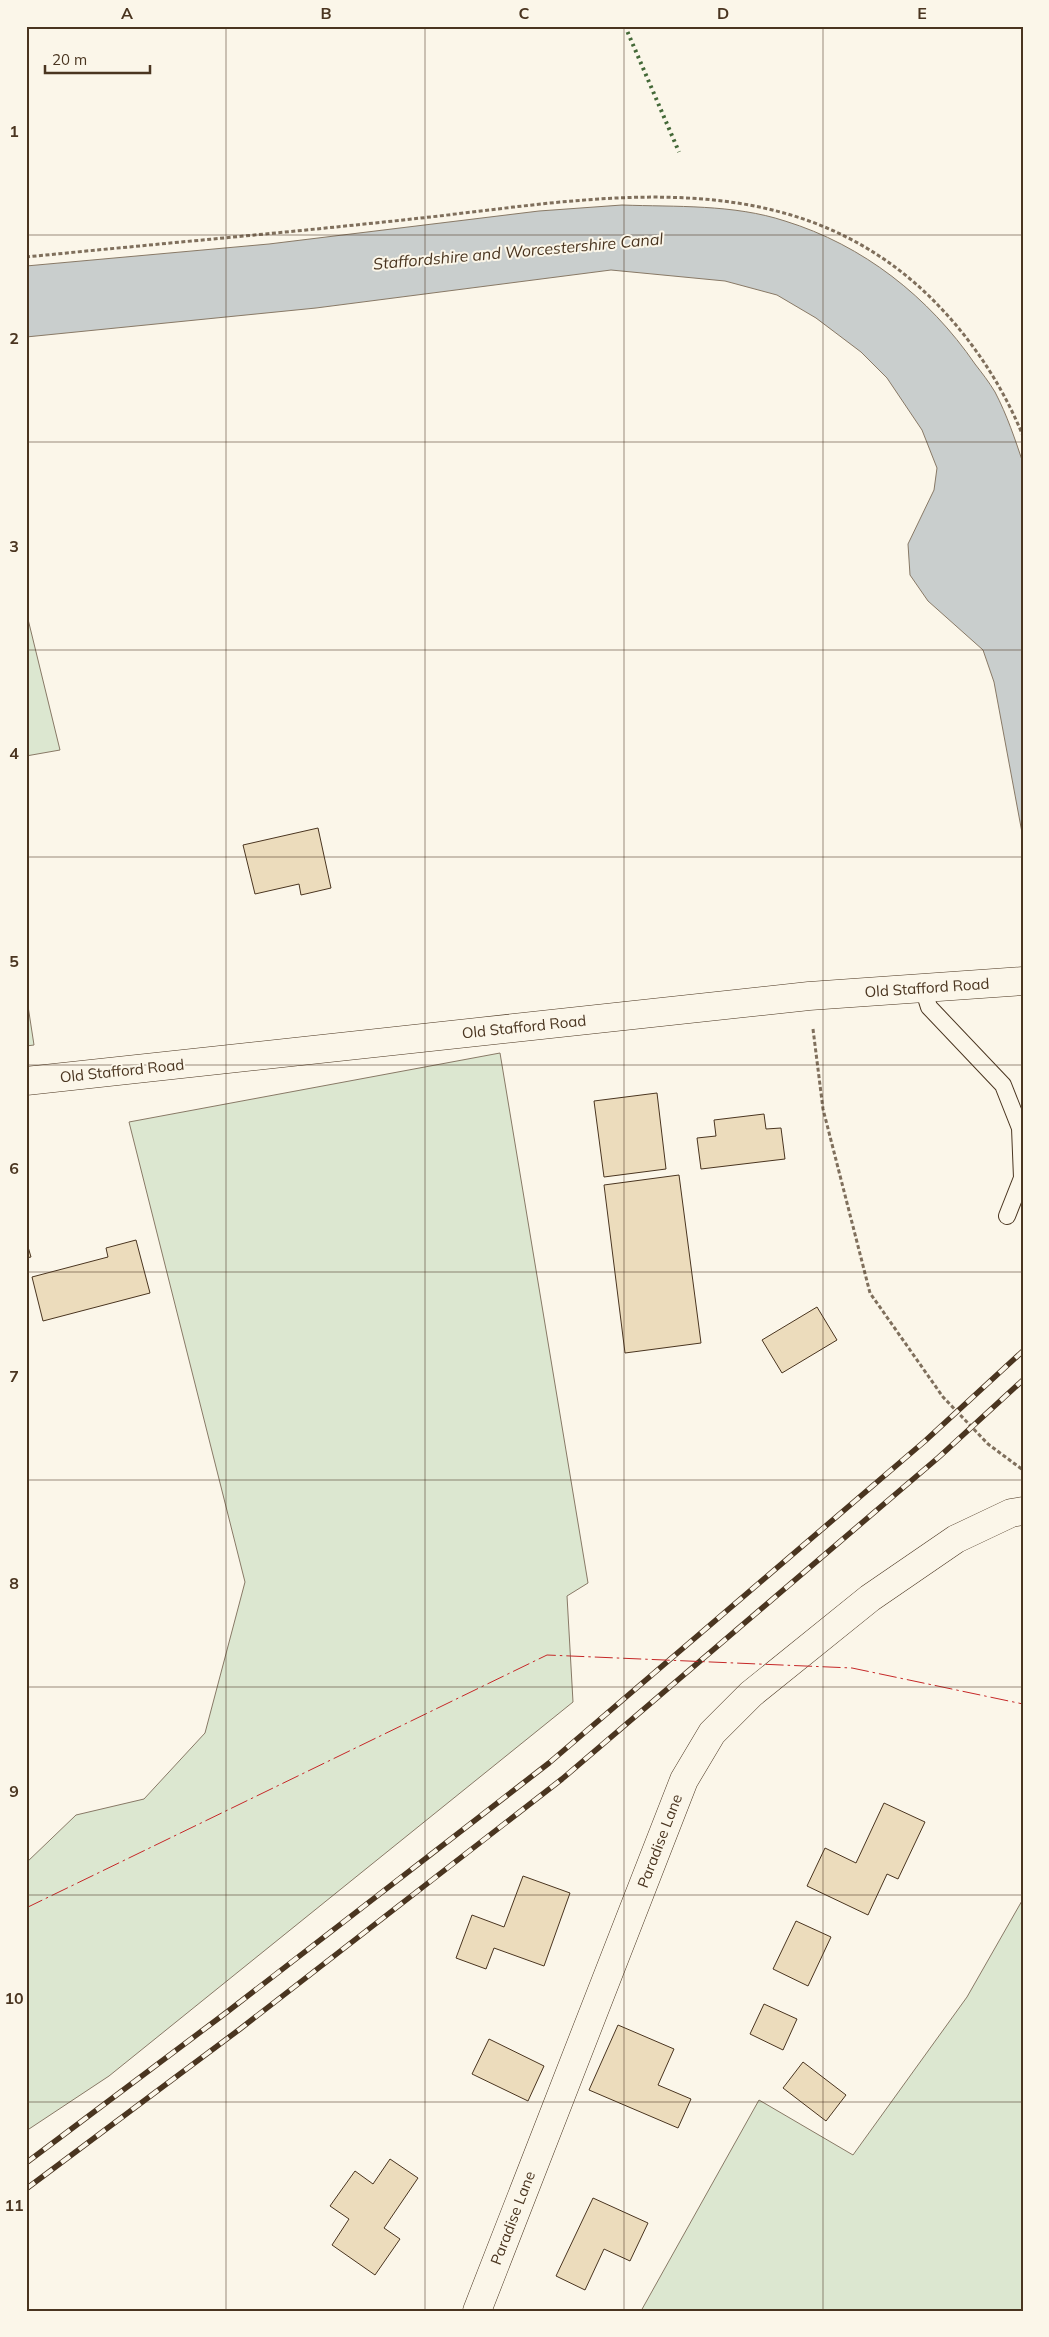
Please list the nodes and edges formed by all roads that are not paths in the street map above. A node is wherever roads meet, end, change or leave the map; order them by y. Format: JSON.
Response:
{"nodes":[{"id":1,"x":1023,"y":981,"type":"edge"},
{"id":2,"x":923,"y":988,"type":"junction"},
{"id":3,"x":26,"y":1081,"type":"edge"},
{"id":4,"x":1007,"y":1216,"type":"dead end"},
{"id":5,"x":1023,"y":1511,"type":"edge"},
{"id":6,"x":476,"y":2311,"type":"edge"}],
"edges":[{"from":1,"to":2,"type":"street","name":"Old Stafford Road"},
{"from":2,"to":3,"type":"street","name":"Old Stafford Road"},
{"from":2,"to":4,"type":"lane"},
{"from":5,"to":6,"type":"street","name":"Paradise Lane"}]}
